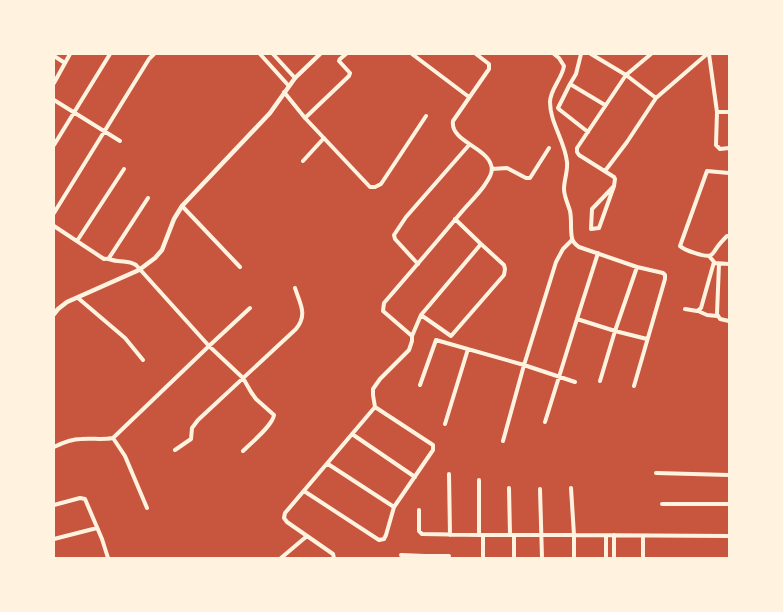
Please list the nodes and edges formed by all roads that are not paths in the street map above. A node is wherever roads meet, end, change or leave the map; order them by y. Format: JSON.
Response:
{"nodes":[{"id":1,"x":70,"y":54,"type":"edge"},
{"id":2,"x":110,"y":54,"type":"edge"},
{"id":3,"x":154,"y":54,"type":"edge"},
{"id":4,"x":260,"y":54,"type":"edge"},
{"id":5,"x":273,"y":54,"type":"edge"},
{"id":6,"x":320,"y":54,"type":"edge"},
{"id":7,"x":346,"y":54,"type":"edge"},
{"id":8,"x":412,"y":54,"type":"edge"},
{"id":9,"x":476,"y":54,"type":"edge"},
{"id":10,"x":554,"y":54,"type":"edge"},
{"id":11,"x":581,"y":54,"type":"edge"},
{"id":12,"x":590,"y":54,"type":"edge"},
{"id":13,"x":651,"y":54,"type":"edge"},
{"id":14,"x":708,"y":54,"type":"edge"},
{"id":15,"x":54,"y":56,"type":"edge"},
{"id":16,"x":65,"y":63,"type":"junction"},
{"id":17,"x":626,"y":75,"type":"junction"},
{"id":18,"x":295,"y":78,"type":"junction"},
{"id":19,"x":54,"y":83,"type":"edge"},
{"id":20,"x":570,"y":84,"type":"junction"},
{"id":21,"x":288,"y":86,"type":"junction"},
{"id":22,"x":284,"y":92,"type":"junction"},
{"id":23,"x":469,"y":97,"type":"junction"},
{"id":24,"x":656,"y":98,"type":"junction"},
{"id":25,"x":54,"y":100,"type":"edge"},
{"id":26,"x":605,"y":105,"type":"junction"},
{"id":27,"x":717,"y":112,"type":"junction"},
{"id":28,"x":729,"y":112,"type":"edge"},
{"id":29,"x":74,"y":113,"type":"junction"},
{"id":30,"x":426,"y":116,"type":"dead end"},
{"id":31,"x":305,"y":118,"type":"junction"},
{"id":32,"x":105,"y":132,"type":"junction"},
{"id":33,"x":588,"y":132,"type":"junction"},
{"id":34,"x":324,"y":138,"type":"junction"},
{"id":35,"x":120,"y":141,"type":"dead end"},
{"id":36,"x":469,"y":144,"type":"junction"},
{"id":37,"x":54,"y":145,"type":"edge"},
{"id":38,"x":549,"y":148,"type":"dead end"},
{"id":39,"x":729,"y":148,"type":"edge"},
{"id":40,"x":303,"y":161,"type":"dead end"},
{"id":41,"x":124,"y":168,"type":"dead end"},
{"id":42,"x":492,"y":169,"type":"junction"},
{"id":43,"x":605,"y":172,"type":"junction"},
{"id":44,"x":729,"y":173,"type":"edge"},
{"id":45,"x":614,"y":186,"type":"junction"},
{"id":46,"x":148,"y":198,"type":"dead end"},
{"id":47,"x":182,"y":206,"type":"junction"},
{"id":48,"x":54,"y":213,"type":"edge"},
{"id":49,"x":455,"y":219,"type":"junction"},
{"id":50,"x":54,"y":226,"type":"edge"},
{"id":51,"x":729,"y":230,"type":"edge"},
{"id":52,"x":728,"y":236,"type":"edge"},
{"id":53,"x":572,"y":240,"type":"junction"},
{"id":54,"x":77,"y":241,"type":"junction"},
{"id":55,"x":481,"y":244,"type":"junction"},
{"id":56,"x":598,"y":253,"type":"junction"},
{"id":57,"x":710,"y":256,"type":"junction"},
{"id":58,"x":108,"y":258,"type":"junction"},
{"id":59,"x":716,"y":263,"type":"junction"},
{"id":60,"x":418,"y":264,"type":"junction"},
{"id":61,"x":729,"y":264,"type":"edge"},
{"id":62,"x":240,"y":267,"type":"dead end"},
{"id":63,"x":637,"y":267,"type":"junction"},
{"id":64,"x":139,"y":270,"type":"junction"},
{"id":65,"x":295,"y":288,"type":"dead end"},
{"id":66,"x":78,"y":298,"type":"junction"},
{"id":67,"x":250,"y":308,"type":"dead end"},
{"id":68,"x":685,"y":309,"type":"dead end"},
{"id":69,"x":697,"y":311,"type":"junction"},
{"id":70,"x":54,"y":314,"type":"edge"},
{"id":71,"x":421,"y":315,"type":"junction"},
{"id":72,"x":717,"y":316,"type":"junction"},
{"id":73,"x":577,"y":319,"type":"junction"},
{"id":74,"x":729,"y":321,"type":"edge"},
{"id":75,"x":615,"y":331,"type":"junction"},
{"id":76,"x":412,"y":336,"type":"junction"},
{"id":77,"x":647,"y":339,"type":"junction"},
{"id":78,"x":209,"y":346,"type":"junction"},
{"id":79,"x":468,"y":349,"type":"junction"},
{"id":80,"x":143,"y":360,"type":"dead end"},
{"id":81,"x":524,"y":365,"type":"junction"},
{"id":82,"x":559,"y":376,"type":"junction"},
{"id":83,"x":243,"y":378,"type":"junction"},
{"id":84,"x":600,"y":381,"type":"dead end"},
{"id":85,"x":575,"y":382,"type":"dead end"},
{"id":86,"x":420,"y":385,"type":"dead end"},
{"id":87,"x":634,"y":386,"type":"dead end"},
{"id":88,"x":375,"y":407,"type":"junction"},
{"id":89,"x":545,"y":422,"type":"dead end"},
{"id":90,"x":445,"y":424,"type":"dead end"},
{"id":91,"x":352,"y":434,"type":"junction"},
{"id":92,"x":113,"y":438,"type":"junction"},
{"id":93,"x":503,"y":441,"type":"dead end"},
{"id":94,"x":54,"y":447,"type":"edge"},
{"id":95,"x":175,"y":450,"type":"dead end"},
{"id":96,"x":243,"y":450,"type":"dead end"},
{"id":97,"x":328,"y":464,"type":"junction"},
{"id":98,"x":656,"y":473,"type":"dead end"},
{"id":99,"x":449,"y":474,"type":"dead end"},
{"id":100,"x":729,"y":475,"type":"edge"},
{"id":101,"x":414,"y":477,"type":"junction"},
{"id":102,"x":479,"y":480,"type":"dead end"},
{"id":103,"x":509,"y":488,"type":"dead end"},
{"id":104,"x":571,"y":488,"type":"dead end"},
{"id":105,"x":540,"y":489,"type":"dead end"},
{"id":106,"x":304,"y":491,"type":"junction"},
{"id":107,"x":662,"y":504,"type":"dead end"},
{"id":108,"x":729,"y":504,"type":"edge"},
{"id":109,"x":54,"y":505,"type":"edge"},
{"id":110,"x":394,"y":507,"type":"junction"},
{"id":111,"x":148,"y":508,"type":"dead end"},
{"id":112,"x":419,"y":510,"type":"dead end"},
{"id":113,"x":97,"y":528,"type":"junction"},
{"id":114,"x":541,"y":534,"type":"junction"},
{"id":115,"x":450,"y":535,"type":"junction"},
{"id":116,"x":481,"y":535,"type":"junction"},
{"id":117,"x":512,"y":535,"type":"junction"},
{"id":118,"x":574,"y":535,"type":"junction"},
{"id":119,"x":614,"y":535,"type":"junction"},
{"id":120,"x":307,"y":536,"type":"junction"},
{"id":121,"x":606,"y":536,"type":"junction"},
{"id":122,"x":643,"y":536,"type":"junction"},
{"id":123,"x":729,"y":536,"type":"edge"},
{"id":124,"x":54,"y":539,"type":"edge"},
{"id":125,"x":401,"y":555,"type":"dead end"},
{"id":126,"x":449,"y":556,"type":"dead end"},
{"id":127,"x":425,"y":557,"type":"edge"},
{"id":128,"x":108,"y":558,"type":"edge"},
{"id":129,"x":281,"y":558,"type":"edge"},
{"id":130,"x":334,"y":558,"type":"edge"},
{"id":131,"x":483,"y":558,"type":"edge"},
{"id":132,"x":514,"y":558,"type":"edge"},
{"id":133,"x":542,"y":558,"type":"edge"},
{"id":134,"x":574,"y":558,"type":"edge"},
{"id":135,"x":606,"y":558,"type":"edge"},
{"id":136,"x":614,"y":558,"type":"edge"},
{"id":137,"x":643,"y":558,"type":"edge"}],
"edges":[{"from":1,"to":16,"type":"street"},
{"from":2,"to":29,"type":"street"},
{"from":3,"to":32,"type":"street"},
{"from":4,"to":21,"type":"street"},
{"from":5,"to":18,"type":"street"},
{"from":6,"to":18,"type":"street"},
{"from":7,"to":31,"type":"street"},
{"from":8,"to":23,"type":"street"},
{"from":9,"to":23,"type":"street"},
{"from":10,"to":53,"type":"street"},
{"from":11,"to":20,"type":"street"},
{"from":12,"to":17,"type":"street"},
{"from":13,"to":17,"type":"street"},
{"from":14,"to":24,"type":"street"},
{"from":14,"to":27,"type":"street"},
{"from":15,"to":16,"type":"street"},
{"from":16,"to":19,"type":"street"},
{"from":17,"to":24,"type":"street"},
{"from":17,"to":26,"type":"street"},
{"from":18,"to":21,"type":"street"},
{"from":20,"to":26,"type":"street"},
{"from":20,"to":33,"type":"street"},
{"from":21,"to":22,"type":"street"},
{"from":22,"to":31,"type":"street"},
{"from":22,"to":47,"type":"street"},
{"from":23,"to":36,"type":"street"},
{"from":24,"to":43,"type":"street"},
{"from":25,"to":29,"type":"street"},
{"from":26,"to":33,"type":"street"},
{"from":27,"to":28,"type":"street"},
{"from":27,"to":39,"type":"street"},
{"from":29,"to":32,"type":"street"},
{"from":29,"to":37,"type":"street"},
{"from":30,"to":34,"type":"street"},
{"from":31,"to":34,"type":"street"},
{"from":32,"to":35,"type":"street"},
{"from":32,"to":48,"type":"street"},
{"from":33,"to":43,"type":"street"},
{"from":34,"to":40,"type":"street"},
{"from":36,"to":42,"type":"street"},
{"from":36,"to":60,"type":"street"},
{"from":38,"to":42,"type":"street"},
{"from":41,"to":54,"type":"street"},
{"from":42,"to":49,"type":"street"},
{"from":43,"to":45,"type":"street"},
{"from":44,"to":57,"type":"street"},
{"from":45,"to":45,"type":"street"},
{"from":46,"to":58,"type":"street"},
{"from":47,"to":62,"type":"street"},
{"from":47,"to":64,"type":"street"},
{"from":49,"to":55,"type":"street"},
{"from":49,"to":60,"type":"street"},
{"from":50,"to":54,"type":"street"},
{"from":51,"to":52,"type":"street"},
{"from":52,"to":57,"type":"street"},
{"from":53,"to":56,"type":"street"},
{"from":53,"to":81,"type":"street"},
{"from":54,"to":58,"type":"street"},
{"from":55,"to":71,"type":"street"},
{"from":55,"to":71,"type":"street"},
{"from":56,"to":63,"type":"street"},
{"from":56,"to":73,"type":"street"},
{"from":57,"to":59,"type":"street"},
{"from":58,"to":64,"type":"street"},
{"from":59,"to":61,"type":"street"},
{"from":59,"to":69,"type":"street"},
{"from":59,"to":72,"type":"street"},
{"from":60,"to":76,"type":"street"},
{"from":63,"to":75,"type":"street"},
{"from":63,"to":77,"type":"street"},
{"from":64,"to":66,"type":"street"},
{"from":64,"to":78,"type":"street"},
{"from":65,"to":83,"type":"street"},
{"from":66,"to":70,"type":"street"},
{"from":66,"to":80,"type":"street"},
{"from":67,"to":78,"type":"street"},
{"from":68,"to":69,"type":"street"},
{"from":69,"to":72,"type":"street"},
{"from":71,"to":76,"type":"street"},
{"from":72,"to":74,"type":"street"},
{"from":73,"to":75,"type":"street"},
{"from":73,"to":82,"type":"street"},
{"from":75,"to":77,"type":"street"},
{"from":75,"to":84,"type":"street"},
{"from":76,"to":88,"type":"street"},
{"from":77,"to":87,"type":"street"},
{"from":78,"to":83,"type":"street"},
{"from":78,"to":92,"type":"street"},
{"from":79,"to":81,"type":"street"},
{"from":79,"to":86,"type":"street"},
{"from":79,"to":90,"type":"street"},
{"from":81,"to":82,"type":"street"},
{"from":81,"to":93,"type":"street"},
{"from":82,"to":85,"type":"street"},
{"from":82,"to":89,"type":"street"},
{"from":83,"to":95,"type":"street"},
{"from":83,"to":96,"type":"street"},
{"from":88,"to":91,"type":"street"},
{"from":88,"to":101,"type":"street"},
{"from":91,"to":97,"type":"street"},
{"from":91,"to":101,"type":"street"},
{"from":92,"to":94,"type":"street"},
{"from":92,"to":111,"type":"street"},
{"from":97,"to":106,"type":"street"},
{"from":97,"to":110,"type":"street"},
{"from":98,"to":100,"type":"street"},
{"from":99,"to":115,"type":"street"},
{"from":101,"to":110,"type":"street"},
{"from":102,"to":116,"type":"street"},
{"from":103,"to":117,"type":"street"},
{"from":104,"to":118,"type":"street"},
{"from":105,"to":114,"type":"street"},
{"from":106,"to":110,"type":"street"},
{"from":106,"to":120,"type":"street"},
{"from":107,"to":108,"type":"street"},
{"from":109,"to":113,"type":"street"},
{"from":112,"to":115,"type":"street"},
{"from":113,"to":124,"type":"street"},
{"from":113,"to":128,"type":"street"},
{"from":114,"to":117,"type":"street"},
{"from":114,"to":118,"type":"street"},
{"from":114,"to":133,"type":"street"},
{"from":115,"to":116,"type":"street"},
{"from":116,"to":117,"type":"street"},
{"from":116,"to":131,"type":"street"},
{"from":117,"to":132,"type":"street"},
{"from":118,"to":121,"type":"street"},
{"from":118,"to":134,"type":"street"},
{"from":119,"to":121,"type":"street"},
{"from":119,"to":122,"type":"street"},
{"from":119,"to":136,"type":"street"},
{"from":120,"to":129,"type":"street"},
{"from":120,"to":130,"type":"street"},
{"from":121,"to":135,"type":"street"},
{"from":122,"to":123,"type":"street"},
{"from":122,"to":137,"type":"street"},
{"from":125,"to":127,"type":"street"},
{"from":126,"to":127,"type":"street"}]}
